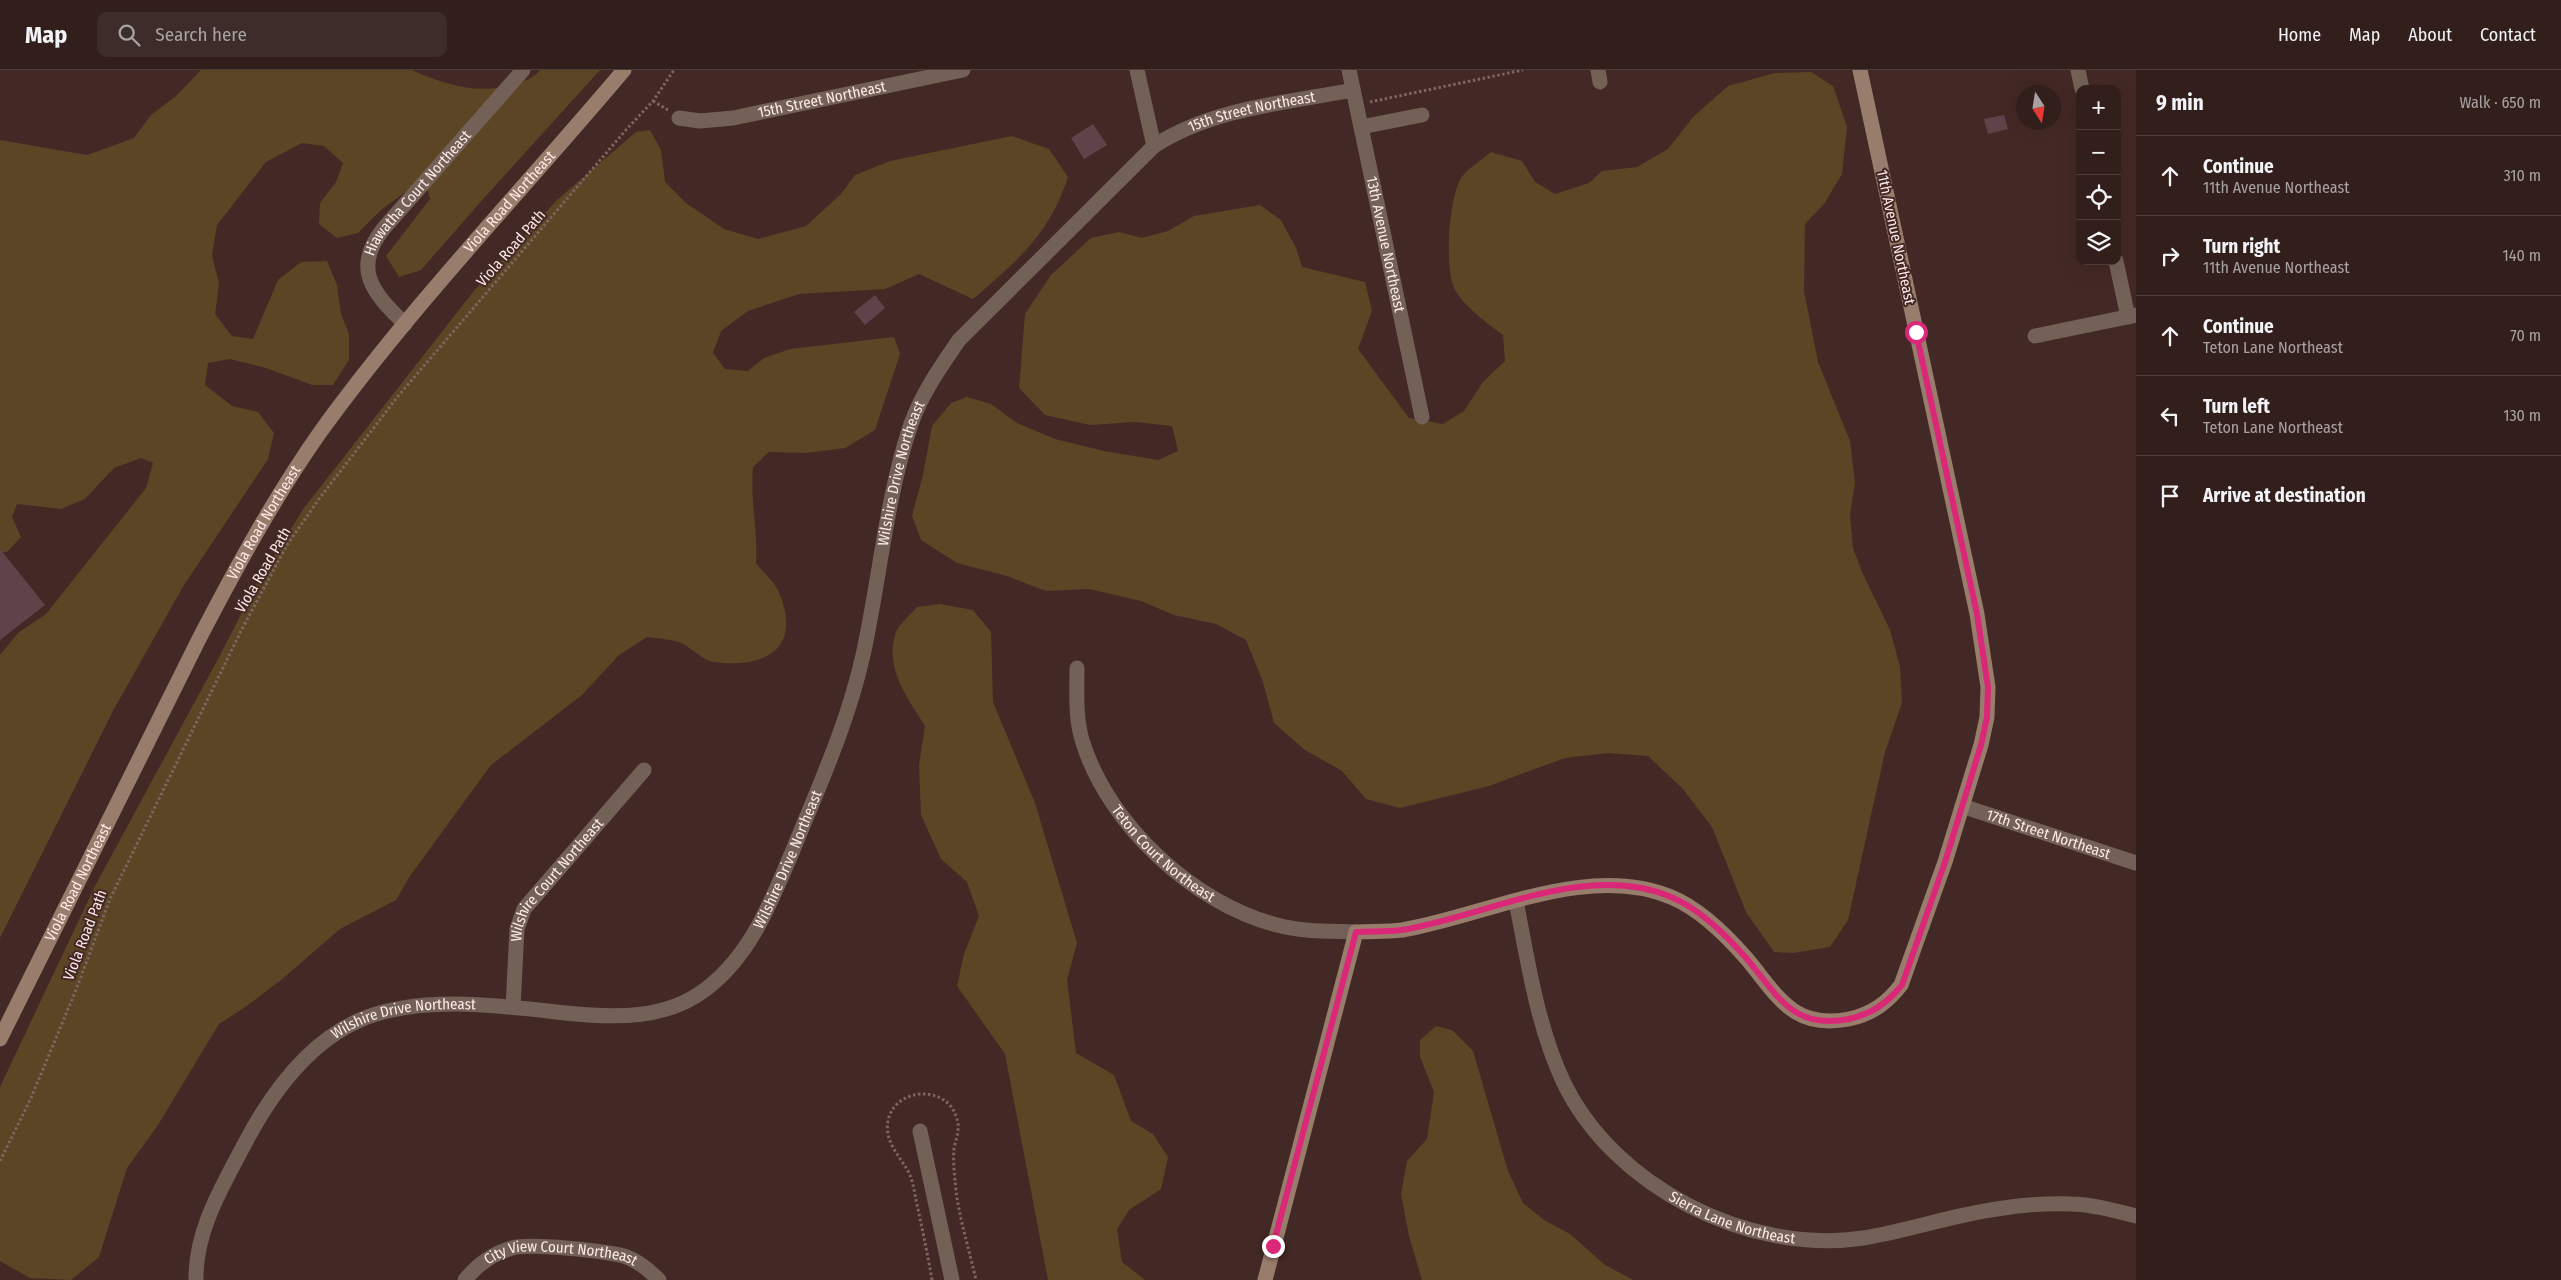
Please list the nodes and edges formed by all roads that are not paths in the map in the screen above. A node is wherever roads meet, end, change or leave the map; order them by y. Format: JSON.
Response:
{"nodes":[{"id":1,"x":523,"y":70,"type":"edge"},
{"id":2,"x":624,"y":70,"type":"edge"},
{"id":3,"x":964,"y":70,"type":"edge"},
{"id":4,"x":1137,"y":70,"type":"edge"},
{"id":5,"x":1349,"y":70,"type":"edge"},
{"id":6,"x":1860,"y":70,"type":"edge"},
{"id":7,"x":2078,"y":70,"type":"edge"},
{"id":8,"x":934,"y":73,"type":"edge"},
{"id":9,"x":2081,"y":85,"type":"edge"},
{"id":10,"x":1355,"y":97,"type":"junction"},
{"id":11,"x":1422,"y":115,"type":"dead end"},
{"id":12,"x":679,"y":118,"type":"dead end"},
{"id":13,"x":1361,"y":127,"type":"junction"},
{"id":14,"x":1154,"y":146,"type":"junction"},
{"id":15,"x":2117,"y":265,"type":"edge"},
{"id":16,"x":2132,"y":316,"type":"edge"},
{"id":17,"x":405,"y":324,"type":"junction"},
{"id":18,"x":2035,"y":336,"type":"dead end"},
{"id":19,"x":1422,"y":417,"type":"dead end"},
{"id":20,"x":1077,"y":668,"type":"dead end"},
{"id":21,"x":644,"y":770,"type":"dead end"},
{"id":22,"x":1962,"y":806,"type":"junction"},
{"id":23,"x":2136,"y":863,"type":"edge"},
{"id":24,"x":1516,"y":902,"type":"junction"},
{"id":25,"x":1356,"y":932,"type":"junction"},
{"id":26,"x":513,"y":1007,"type":"junction"},
{"id":27,"x":0,"y":1039,"type":"edge"},
{"id":28,"x":920,"y":1131,"type":"dead end"},
{"id":29,"x":2136,"y":1216,"type":"edge"},
{"id":30,"x":196,"y":1280,"type":"edge"},
{"id":31,"x":465,"y":1280,"type":"edge"},
{"id":32,"x":659,"y":1280,"type":"edge"},
{"id":33,"x":952,"y":1280,"type":"edge"},
{"id":34,"x":1265,"y":1280,"type":"edge"}],
"edges":[{"from":1,"to":17,"type":"street","name":"Hiawatha Court Northeast"},
{"from":2,"to":17,"type":"street","name":"Viola Road Northeast"},
{"from":3,"to":8,"type":"street","name":"15th Street Northeast"},
{"from":4,"to":14,"type":"street"},
{"from":5,"to":10,"type":"street","name":"13th Avenue Northeast"},
{"from":6,"to":22,"type":"street","name":"11th Avenue Northeast"},
{"from":7,"to":9,"type":"street"},
{"from":8,"to":12,"type":"street","name":"15th Street Northeast"},
{"from":10,"to":13,"type":"street","name":"13th Avenue Northeast"},
{"from":10,"to":14,"type":"street","name":"15th Street Northeast"},
{"from":11,"to":13,"type":"street"},
{"from":13,"to":19,"type":"street","name":"13th Avenue Northeast"},
{"from":14,"to":26,"type":"street","name":"Wilshire Drive Northeast"},
{"from":15,"to":16,"type":"street"},
{"from":16,"to":18,"type":"street"},
{"from":17,"to":27,"type":"street","name":"Viola Road Northeast"},
{"from":20,"to":25,"type":"street","name":"Teton Court Northeast"},
{"from":21,"to":26,"type":"street","name":"Wilshire Court Northeast"},
{"from":22,"to":23,"type":"street","name":"17th Street Northeast"},
{"from":22,"to":24,"type":"street","name":"11th Avenue Northeast"},
{"from":24,"to":25,"type":"street","name":"11th Avenue Northeast"},
{"from":24,"to":29,"type":"street","name":"Sierra Lane Northeast"},
{"from":25,"to":34,"type":"street"},
{"from":26,"to":30,"type":"street","name":"Wilshire Drive Northeast"},
{"from":28,"to":33,"type":"street"},
{"from":31,"to":32,"type":"street","name":"City View Court Northeast"}]}
